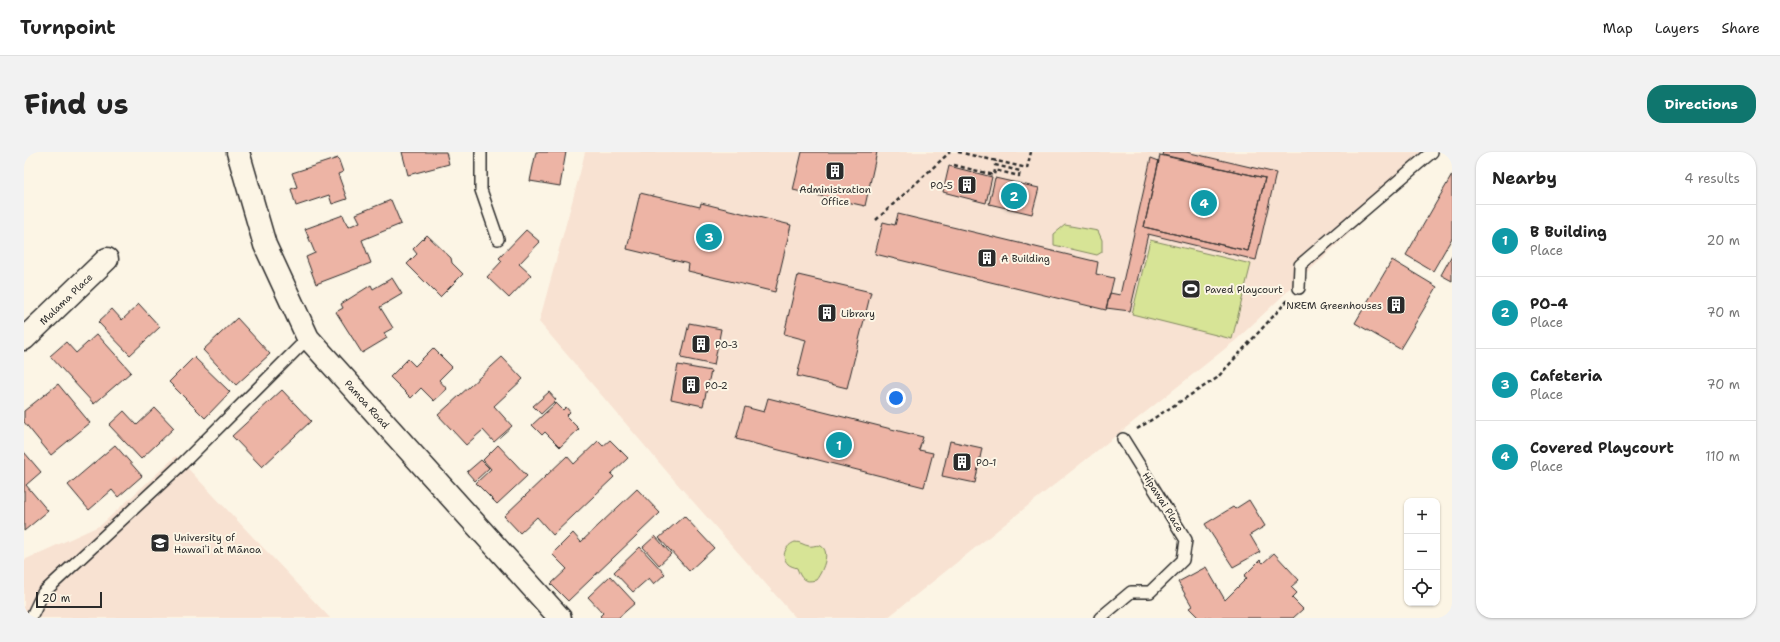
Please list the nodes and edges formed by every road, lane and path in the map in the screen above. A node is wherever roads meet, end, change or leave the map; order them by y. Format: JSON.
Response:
{"nodes":[{"id":1,"x":238,"y":152,"type":"edge"},
{"id":2,"x":481,"y":152,"type":"edge"},
{"id":3,"x":950,"y":152,"type":"edge"},
{"id":4,"x":958,"y":152,"type":"edge"},
{"id":5,"x":1031,"y":152,"type":"edge"},
{"id":6,"x":1432,"y":152,"type":"edge"},
{"id":7,"x":996,"y":161,"type":"junction"},
{"id":8,"x":954,"y":165,"type":"dead end"},
{"id":9,"x":876,"y":220,"type":"dead end"},
{"id":10,"x":498,"y":239,"type":"dead end"},
{"id":11,"x":107,"y":258,"type":"dead end"},
{"id":12,"x":1298,"y":288,"type":"joint"},
{"id":13,"x":308,"y":338,"type":"junction"},
{"id":14,"x":24,"y":339,"type":"edge"},
{"id":15,"x":1124,"y":439,"type":"joint"},
{"id":16,"x":31,"y":618,"type":"edge"},
{"id":17,"x":560,"y":618,"type":"edge"},
{"id":18,"x":1100,"y":618,"type":"edge"}],
"edges":[{"from":1,"to":13,"type":"street","name":"Pamoa Road"},
{"from":2,"to":10,"type":"lane"},
{"from":3,"to":9,"type":"path"},
{"from":4,"to":7,"type":"path"},
{"from":5,"to":7,"type":"path"},
{"from":6,"to":12,"type":"lane"},
{"from":7,"to":8,"type":"path"},
{"from":11,"to":14,"type":"street","name":"Malama Place"},
{"from":12,"to":15,"type":"path"},
{"from":13,"to":16,"type":"lane"},
{"from":13,"to":17,"type":"street","name":"Pamoa Road"},
{"from":15,"to":18,"type":"lane","name":"Hipawai Place"}]}
